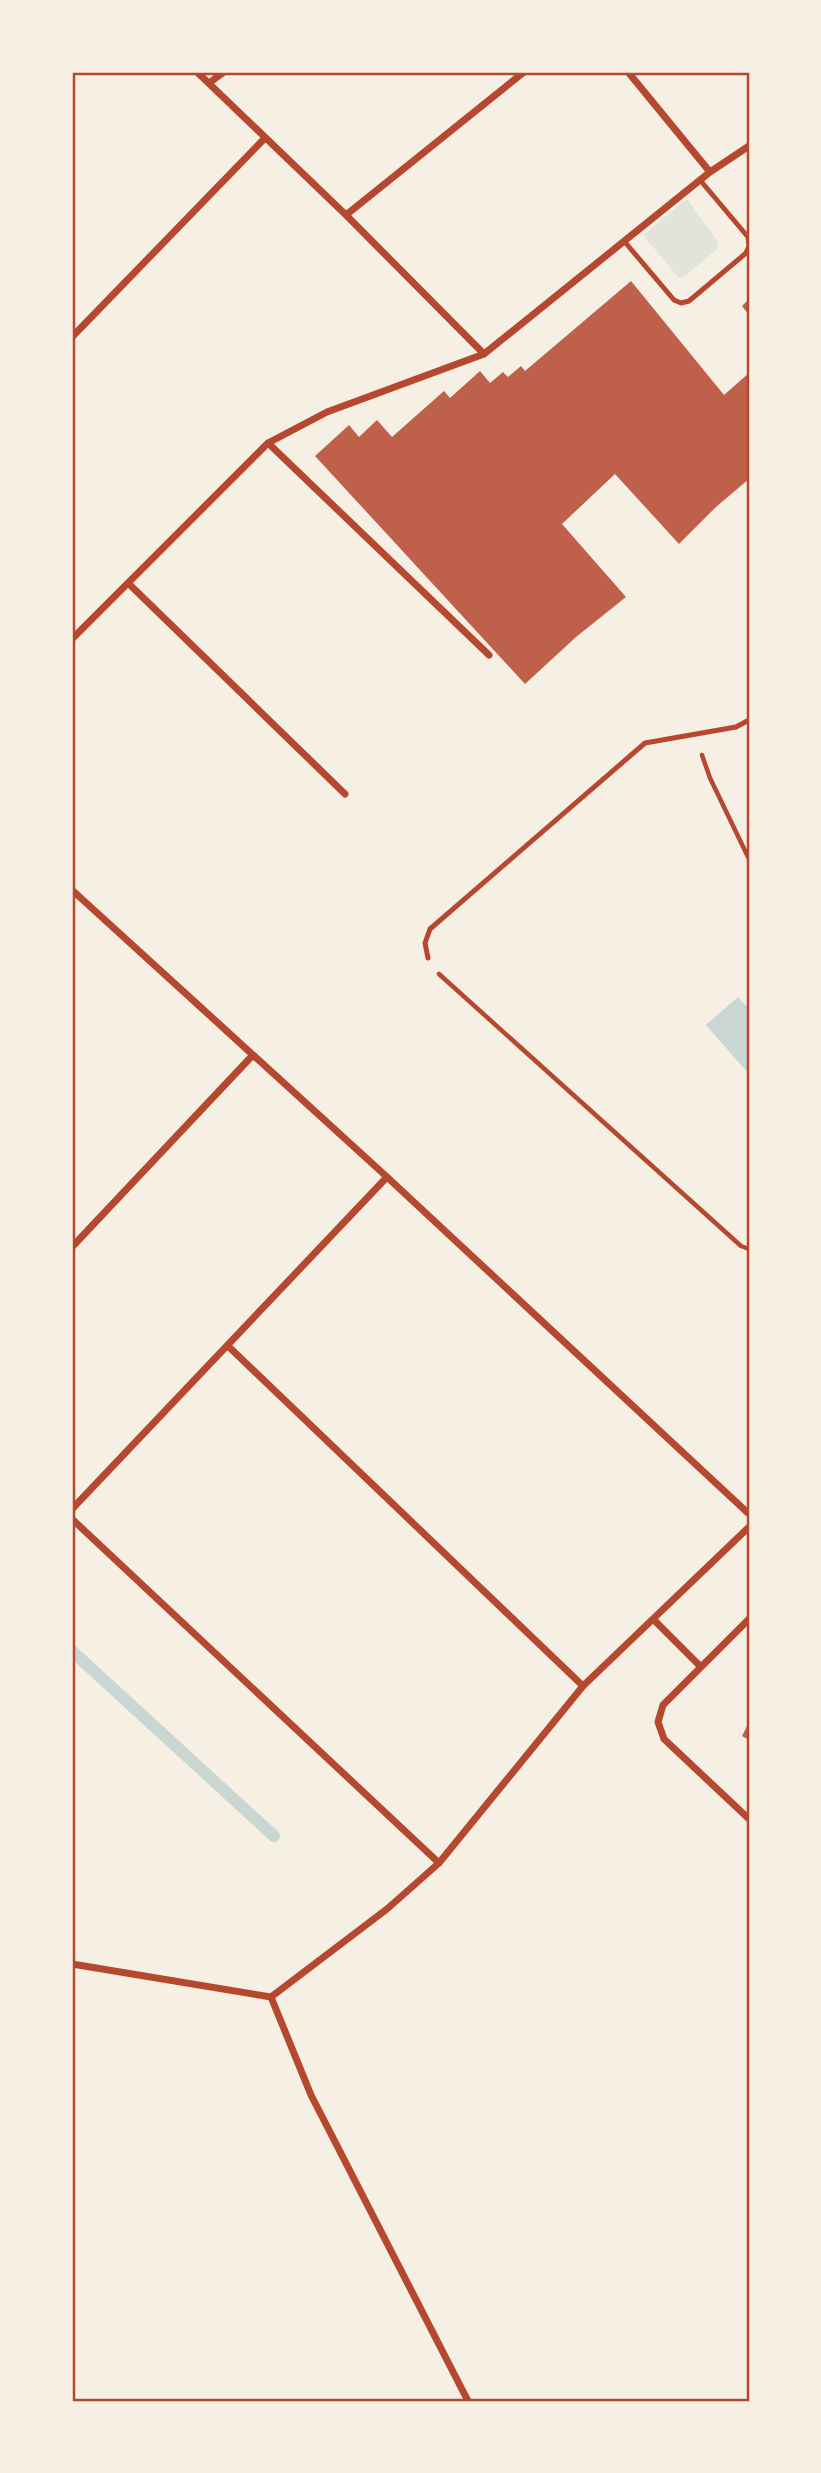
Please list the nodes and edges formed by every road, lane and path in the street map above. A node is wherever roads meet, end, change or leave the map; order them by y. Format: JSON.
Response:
{"nodes":[{"id":1,"x":197,"y":72,"type":"edge"},
{"id":2,"x":224,"y":72,"type":"edge"},
{"id":3,"x":524,"y":72,"type":"edge"},
{"id":4,"x":628,"y":72,"type":"edge"},
{"id":5,"x":209,"y":83,"type":"junction"},
{"id":6,"x":265,"y":138,"type":"junction"},
{"id":7,"x":749,"y":146,"type":"edge"},
{"id":8,"x":710,"y":172,"type":"junction"},
{"id":9,"x":700,"y":180,"type":"junction"},
{"id":10,"x":346,"y":215,"type":"junction"},
{"id":11,"x":624,"y":241,"type":"junction"},
{"id":12,"x":72,"y":338,"type":"edge"},
{"id":13,"x":484,"y":354,"type":"junction"},
{"id":14,"x":268,"y":443,"type":"junction"},
{"id":15,"x":129,"y":584,"type":"junction"},
{"id":16,"x":72,"y":639,"type":"edge"},
{"id":17,"x":489,"y":655,"type":"dead end"},
{"id":18,"x":749,"y":720,"type":"edge"},
{"id":19,"x":695,"y":735,"type":"junction"},
{"id":20,"x":345,"y":794,"type":"dead end"},
{"id":21,"x":749,"y":859,"type":"edge"},
{"id":22,"x":72,"y":890,"type":"edge"},
{"id":23,"x":428,"y":958,"type":"joint"},
{"id":24,"x":252,"y":1056,"type":"junction"},
{"id":25,"x":387,"y":1177,"type":"junction"},
{"id":26,"x":72,"y":1247,"type":"edge"},
{"id":27,"x":749,"y":1249,"type":"edge"},
{"id":28,"x":228,"y":1346,"type":"junction"},
{"id":29,"x":72,"y":1509,"type":"edge"},
{"id":30,"x":749,"y":1514,"type":"edge"},
{"id":31,"x":72,"y":1519,"type":"edge"},
{"id":32,"x":749,"y":1527,"type":"edge"},
{"id":33,"x":653,"y":1619,"type":"junction"},
{"id":34,"x":749,"y":1619,"type":"edge"},
{"id":35,"x":700,"y":1666,"type":"junction"},
{"id":36,"x":583,"y":1686,"type":"junction"},
{"id":37,"x":749,"y":1819,"type":"edge"},
{"id":38,"x":439,"y":1863,"type":"junction"},
{"id":39,"x":72,"y":1964,"type":"edge"},
{"id":40,"x":271,"y":1997,"type":"junction"},
{"id":41,"x":468,"y":2401,"type":"edge"}],
"edges":[{"from":1,"to":5,"type":"street"},
{"from":2,"to":5,"type":"street"},
{"from":3,"to":10,"type":"street"},
{"from":4,"to":8,"type":"street"},
{"from":5,"to":6,"type":"street"},
{"from":6,"to":10,"type":"street"},
{"from":6,"to":12,"type":"street"},
{"from":7,"to":8,"type":"street"},
{"from":8,"to":9,"type":"street"},
{"from":9,"to":11,"type":"street"},
{"from":9,"to":11,"type":"lane"},
{"from":10,"to":13,"type":"street"},
{"from":11,"to":13,"type":"street"},
{"from":13,"to":14,"type":"street"},
{"from":14,"to":15,"type":"street"},
{"from":14,"to":17,"type":"street"},
{"from":15,"to":16,"type":"street"},
{"from":15,"to":20,"type":"street"},
{"from":18,"to":19,"type":"lane"},
{"from":19,"to":21,"type":"path"},
{"from":19,"to":23,"type":"lane"},
{"from":22,"to":24,"type":"street"},
{"from":23,"to":27,"type":"path"},
{"from":24,"to":25,"type":"street"},
{"from":24,"to":26,"type":"street"},
{"from":25,"to":28,"type":"street"},
{"from":25,"to":30,"type":"street"},
{"from":28,"to":29,"type":"street"},
{"from":28,"to":36,"type":"street"},
{"from":31,"to":38,"type":"street"},
{"from":32,"to":33,"type":"street"},
{"from":33,"to":35,"type":"street"},
{"from":33,"to":36,"type":"street"},
{"from":34,"to":35,"type":"street"},
{"from":35,"to":37,"type":"street"},
{"from":36,"to":38,"type":"street"},
{"from":38,"to":40,"type":"street"},
{"from":39,"to":40,"type":"street"},
{"from":40,"to":41,"type":"street"}]}
